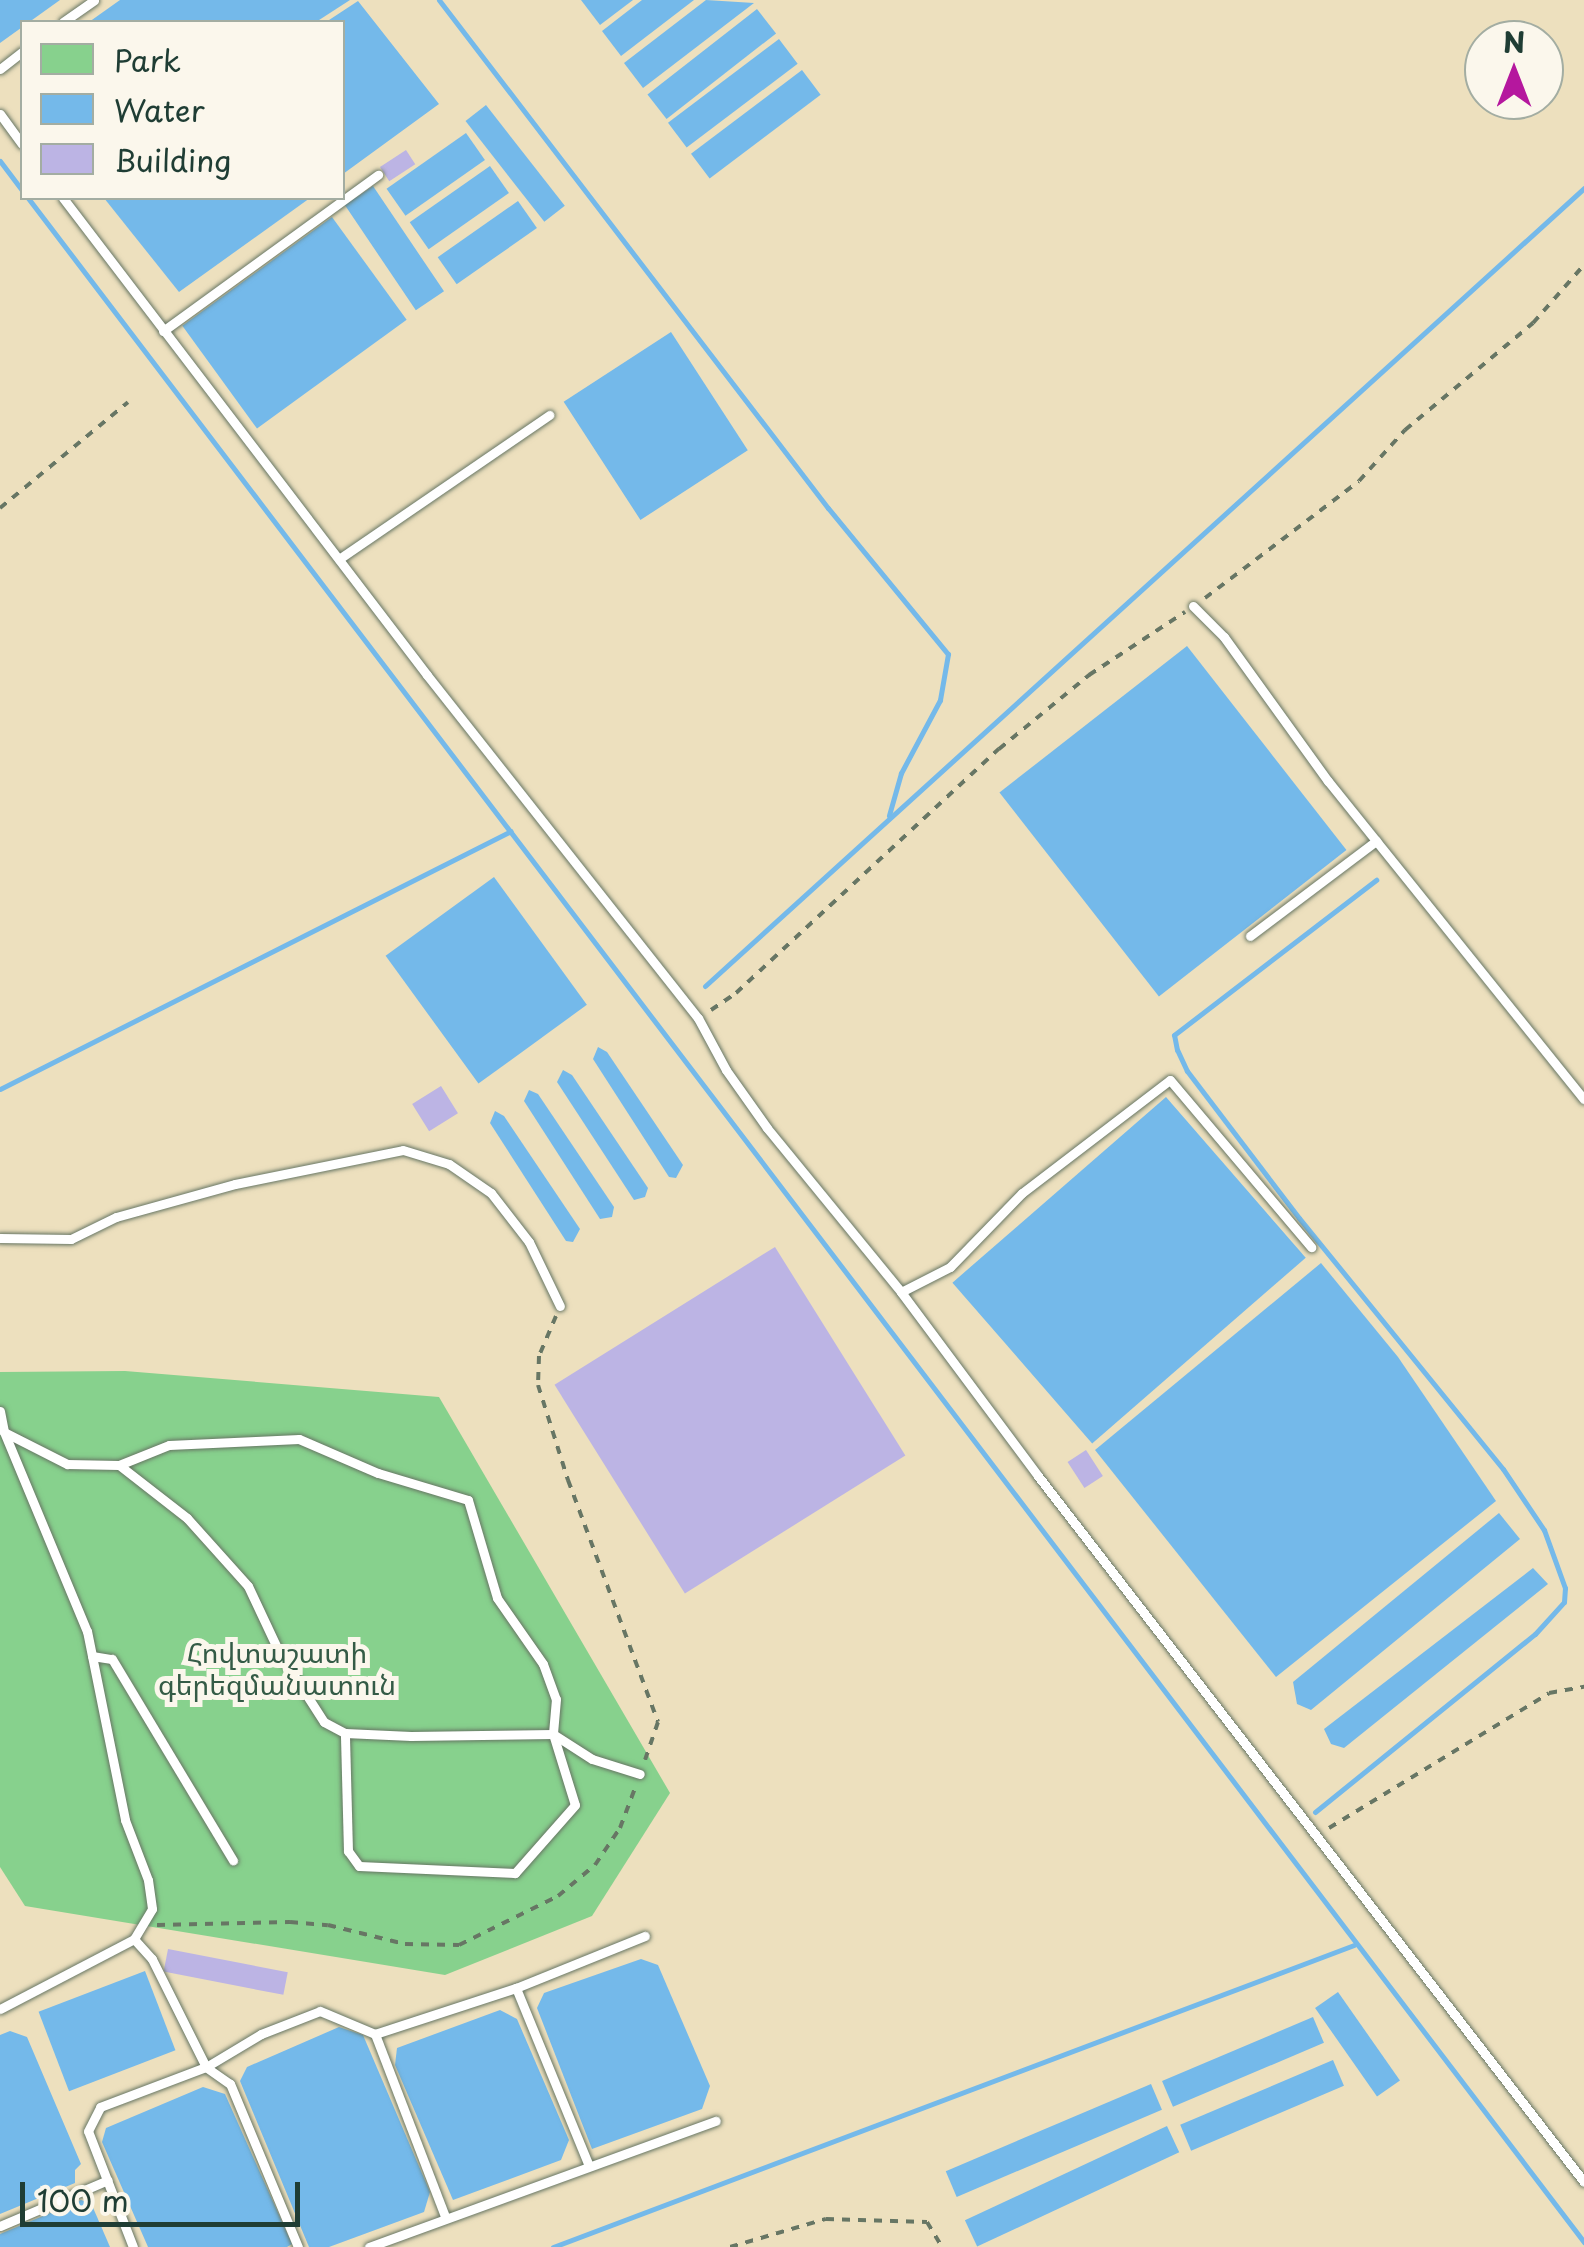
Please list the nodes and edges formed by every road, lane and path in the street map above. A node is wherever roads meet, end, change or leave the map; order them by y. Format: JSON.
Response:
{"nodes":[{"id":1,"x":94,"y":0,"type":"edge"},
{"id":2,"x":66,"y":20,"type":"edge"},
{"id":3,"x":20,"y":54,"type":"edge"},
{"id":4,"x":0,"y":69,"type":"edge"},
{"id":5,"x":0,"y":114,"type":"edge"},
{"id":6,"x":20,"y":141,"type":"edge"},
{"id":7,"x":378,"y":175,"type":"dead end"},
{"id":8,"x":345,"y":199,"type":"edge"},
{"id":9,"x":65,"y":200,"type":"edge"},
{"id":10,"x":344,"y":200,"type":"edge"},
{"id":11,"x":1584,"y":265,"type":"edge"},
{"id":12,"x":163,"y":331,"type":"junction"},
{"id":13,"x":128,"y":402,"type":"dead end"},
{"id":14,"x":548,"y":415,"type":"dead end"},
{"id":15,"x":0,"y":508,"type":"edge"},
{"id":16,"x":339,"y":559,"type":"junction"},
{"id":17,"x":1193,"y":606,"type":"junction"},
{"id":18,"x":1376,"y":841,"type":"junction"},
{"id":19,"x":1250,"y":936,"type":"dead end"},
{"id":20,"x":698,"y":1018,"type":"junction"},
{"id":21,"x":1584,"y":1099,"type":"edge"},
{"id":22,"x":0,"y":1238,"type":"edge"},
{"id":23,"x":1311,"y":1246,"type":"dead end"},
{"id":24,"x":901,"y":1292,"type":"junction"},
{"id":25,"x":560,"y":1306,"type":"dead end"},
{"id":26,"x":0,"y":1410,"type":"edge"},
{"id":27,"x":4,"y":1432,"type":"junction"},
{"id":28,"x":119,"y":1464,"type":"junction"},
{"id":29,"x":92,"y":1656,"type":"junction"},
{"id":30,"x":1584,"y":1687,"type":"edge"},
{"id":31,"x":345,"y":1733,"type":"junction"},
{"id":32,"x":554,"y":1734,"type":"junction"},
{"id":33,"x":640,"y":1774,"type":"dead end"},
{"id":34,"x":1317,"y":1836,"type":"junction"},
{"id":35,"x":232,"y":1860,"type":"dead end"},
{"id":36,"x":645,"y":1936,"type":"dead end"},
{"id":37,"x":134,"y":1939,"type":"junction"},
{"id":38,"x":516,"y":1988,"type":"junction"},
{"id":39,"x":0,"y":2008,"type":"edge"},
{"id":40,"x":375,"y":2034,"type":"junction"},
{"id":41,"x":206,"y":2068,"type":"junction"},
{"id":42,"x":716,"y":2120,"type":"dead end"},
{"id":43,"x":589,"y":2166,"type":"junction"},
{"id":44,"x":108,"y":2180,"type":"junction"},
{"id":45,"x":1584,"y":2182,"type":"edge"},
{"id":46,"x":445,"y":2216,"type":"junction"},
{"id":47,"x":0,"y":2226,"type":"edge"},
{"id":48,"x":132,"y":2247,"type":"edge"},
{"id":49,"x":298,"y":2247,"type":"edge"},
{"id":50,"x":368,"y":2247,"type":"edge"},
{"id":51,"x":730,"y":2247,"type":"edge"},
{"id":52,"x":942,"y":2247,"type":"edge"}],
"edges":[{"from":1,"to":2,"type":"lane"},
{"from":3,"to":4,"type":"lane"},
{"from":5,"to":6,"type":"lane"},
{"from":7,"to":8,"type":"lane"},
{"from":9,"to":12,"type":"lane"},
{"from":10,"to":12,"type":"lane"},
{"from":11,"to":17,"type":"path"},
{"from":12,"to":16,"type":"lane"},
{"from":13,"to":15,"type":"path"},
{"from":14,"to":16,"type":"lane"},
{"from":16,"to":20,"type":"lane"},
{"from":17,"to":18,"type":"lane"},
{"from":17,"to":20,"type":"path"},
{"from":18,"to":19,"type":"lane"},
{"from":18,"to":21,"type":"lane"},
{"from":20,"to":24,"type":"lane"},
{"from":22,"to":25,"type":"lane"},
{"from":23,"to":24,"type":"lane"},
{"from":24,"to":34,"type":"lane"},
{"from":26,"to":27,"type":"lane"},
{"from":27,"to":28,"type":"lane"},
{"from":27,"to":29,"type":"lane"},
{"from":28,"to":31,"type":"lane"},
{"from":28,"to":32,"type":"lane"},
{"from":29,"to":35,"type":"lane"},
{"from":29,"to":37,"type":"lane"},
{"from":30,"to":34,"type":"path"},
{"from":31,"to":32,"type":"lane"},
{"from":31,"to":32,"type":"lane"},
{"from":32,"to":33,"type":"lane"},
{"from":34,"to":45,"type":"lane"},
{"from":36,"to":38,"type":"lane"},
{"from":37,"to":39,"type":"lane"},
{"from":37,"to":41,"type":"lane"},
{"from":38,"to":40,"type":"lane"},
{"from":38,"to":43,"type":"lane"},
{"from":40,"to":41,"type":"lane"},
{"from":40,"to":46,"type":"lane"},
{"from":41,"to":44,"type":"lane"},
{"from":41,"to":49,"type":"lane"},
{"from":42,"to":43,"type":"lane"},
{"from":43,"to":46,"type":"lane"},
{"from":44,"to":47,"type":"lane"},
{"from":44,"to":48,"type":"lane"},
{"from":46,"to":50,"type":"lane"},
{"from":51,"to":52,"type":"path"}]}
